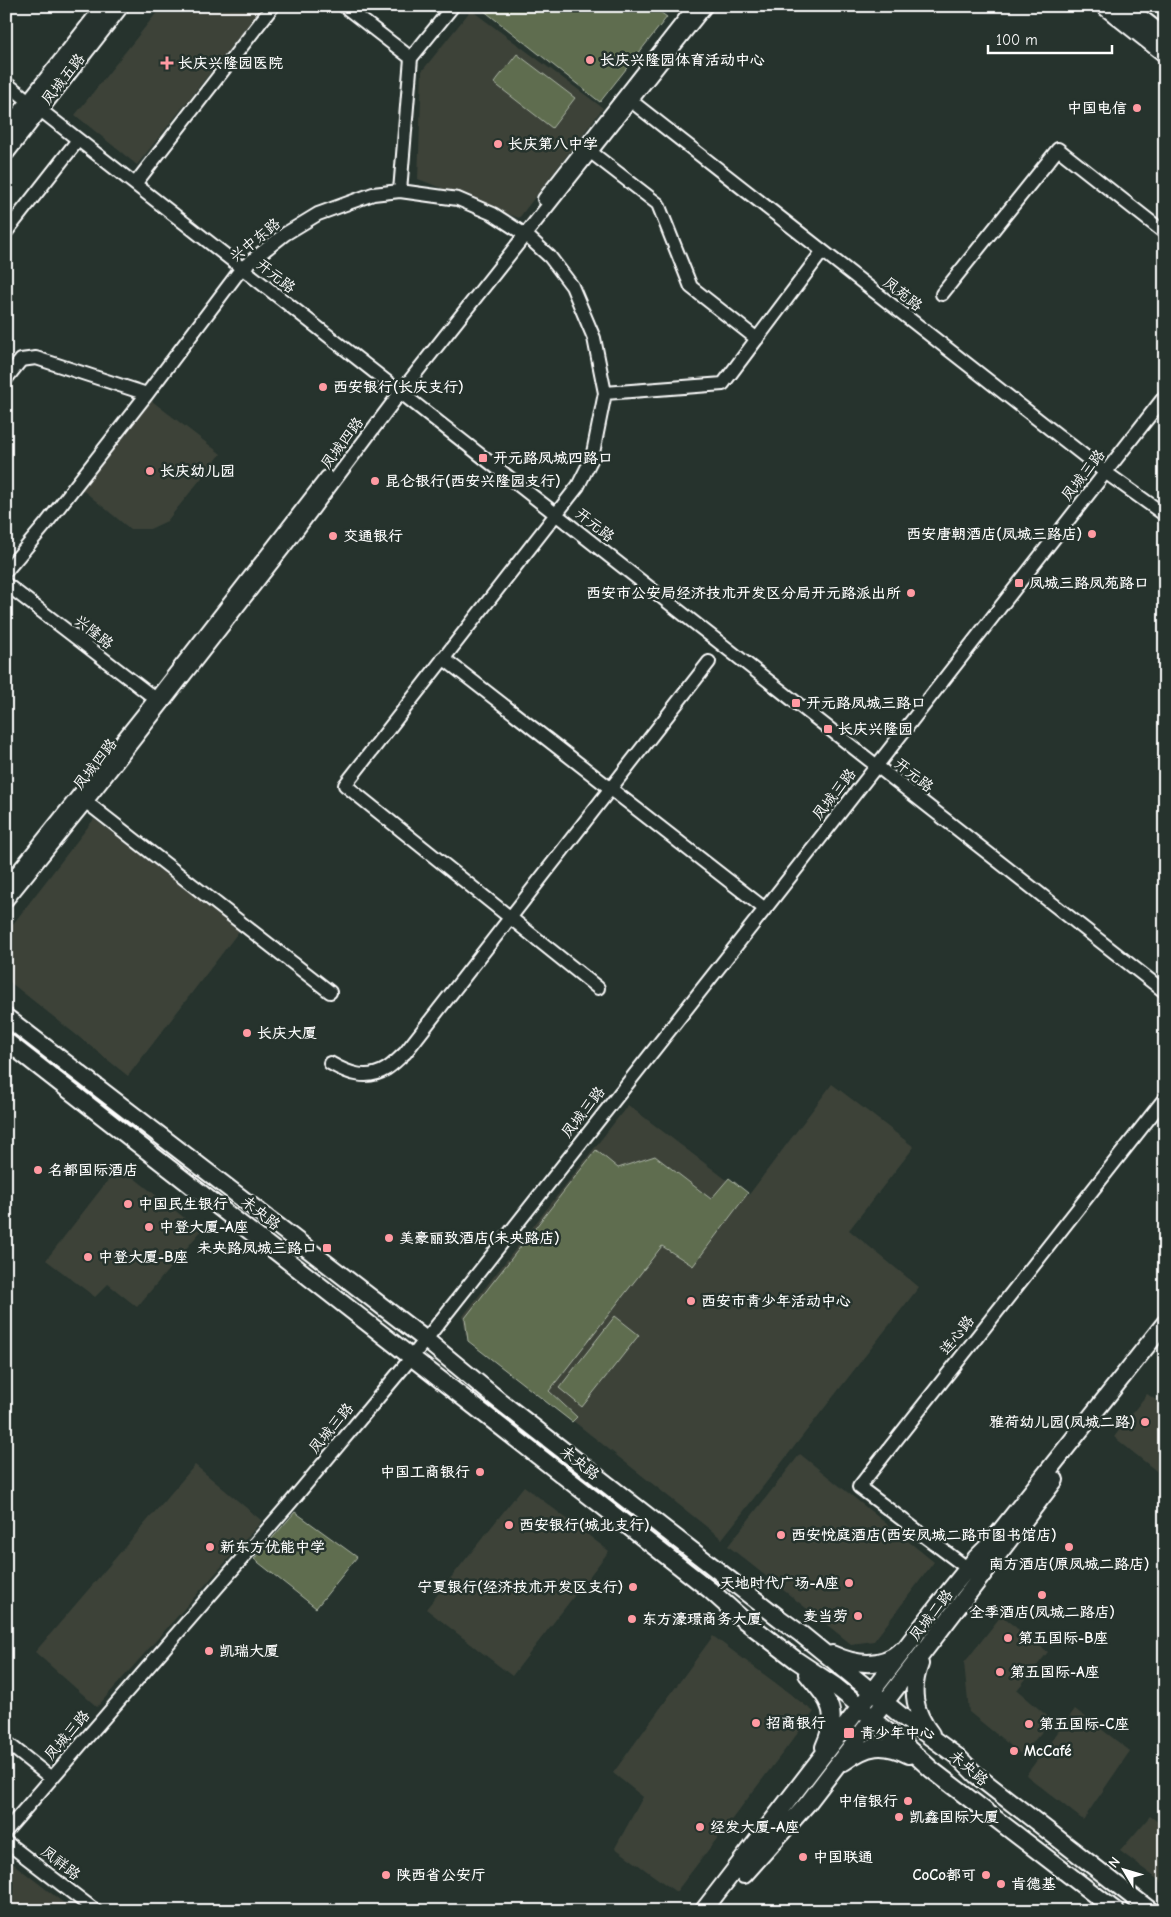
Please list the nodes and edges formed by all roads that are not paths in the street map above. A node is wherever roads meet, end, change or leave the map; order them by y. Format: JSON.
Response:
{"nodes":[{"id":1,"x":105,"y":6,"type":"edge"},
{"id":2,"x":120,"y":6,"type":"edge"},
{"id":3,"x":273,"y":6,"type":"edge"},
{"id":4,"x":344,"y":6,"type":"edge"},
{"id":5,"x":453,"y":6,"type":"edge"},
{"id":6,"x":695,"y":6,"type":"edge"},
{"id":7,"x":706,"y":6,"type":"edge"},
{"id":8,"x":1104,"y":6,"type":"edge"},
{"id":9,"x":1133,"y":9,"type":"edge"},
{"id":10,"x":1165,"y":37,"type":"edge"},
{"id":11,"x":1165,"y":54,"type":"edge"},
{"id":12,"x":411,"y":58,"type":"junction"},
{"id":13,"x":6,"y":83,"type":"edge"},
{"id":14,"x":627,"y":98,"type":"junction"},
{"id":15,"x":35,"y":105,"type":"junction"},
{"id":16,"x":6,"y":132,"type":"edge"},
{"id":17,"x":78,"y":140,"type":"junction"},
{"id":18,"x":6,"y":152,"type":"edge"},
{"id":19,"x":592,"y":152,"type":"junction"},
{"id":20,"x":135,"y":184,"type":"junction"},
{"id":21,"x":400,"y":191,"type":"junction"},
{"id":22,"x":6,"y":232,"type":"edge"},
{"id":23,"x":523,"y":233,"type":"junction"},
{"id":24,"x":1165,"y":233,"type":"edge"},
{"id":25,"x":822,"y":252,"type":"junction"},
{"id":26,"x":241,"y":269,"type":"junction"},
{"id":27,"x":942,"y":294,"type":"dead end"},
{"id":28,"x":757,"y":339,"type":"junction"},
{"id":29,"x":6,"y":379,"type":"edge"},
{"id":30,"x":397,"y":391,"type":"junction"},
{"id":31,"x":604,"y":393,"type":"junction"},
{"id":32,"x":147,"y":394,"type":"junction"},
{"id":33,"x":1165,"y":396,"type":"edge"},
{"id":34,"x":1106,"y":472,"type":"junction"},
{"id":35,"x":1165,"y":515,"type":"edge"},
{"id":36,"x":556,"y":516,"type":"junction"},
{"id":37,"x":6,"y":570,"type":"edge"},
{"id":38,"x":6,"y":584,"type":"edge"},
{"id":39,"x":443,"y":658,"type":"junction"},
{"id":40,"x":709,"y":662,"type":"dead end"},
{"id":41,"x":159,"y":702,"type":"junction"},
{"id":42,"x":876,"y":766,"type":"junction"},
{"id":43,"x":611,"y":788,"type":"junction"},
{"id":44,"x":82,"y":800,"type":"junction"},
{"id":45,"x":6,"y":886,"type":"edge"},
{"id":46,"x":6,"y":901,"type":"edge"},
{"id":47,"x":765,"y":908,"type":"junction"},
{"id":48,"x":511,"y":917,"type":"junction"},
{"id":49,"x":598,"y":988,"type":"dead end"},
{"id":50,"x":330,"y":992,"type":"dead end"},
{"id":51,"x":1165,"y":992,"type":"edge"},
{"id":52,"x":6,"y":1017,"type":"edge"},
{"id":53,"x":6,"y":1041,"type":"edge"},
{"id":54,"x":330,"y":1063,"type":"dead end"},
{"id":55,"x":1165,"y":1098,"type":"edge"},
{"id":56,"x":1165,"y":1323,"type":"edge"},
{"id":57,"x":1165,"y":1338,"type":"edge"},
{"id":58,"x":426,"y":1340,"type":"junction"},
{"id":59,"x":412,"y":1357,"type":"junction"},
{"id":60,"x":967,"y":1568,"type":"junction"},
{"id":61,"x":935,"y":1637,"type":"junction"},
{"id":62,"x":910,"y":1641,"type":"junction"},
{"id":63,"x":818,"y":1647,"type":"junction"},
{"id":64,"x":796,"y":1660,"type":"junction"},
{"id":65,"x":879,"y":1697,"type":"junction"},
{"id":66,"x":860,"y":1706,"type":"junction"},
{"id":67,"x":872,"y":1719,"type":"junction"},
{"id":68,"x":938,"y":1741,"type":"junction"},
{"id":69,"x":6,"y":1742,"type":"edge"},
{"id":70,"x":932,"y":1770,"type":"junction"},
{"id":71,"x":810,"y":1773,"type":"junction"},
{"id":72,"x":52,"y":1778,"type":"junction"},
{"id":73,"x":825,"y":1782,"type":"junction"},
{"id":74,"x":6,"y":1831,"type":"edge"},
{"id":75,"x":6,"y":1842,"type":"edge"},
{"id":76,"x":96,"y":1911,"type":"edge"},
{"id":77,"x":703,"y":1911,"type":"edge"},
{"id":78,"x":717,"y":1911,"type":"edge"},
{"id":79,"x":1116,"y":1911,"type":"edge"},
{"id":80,"x":1151,"y":1911,"type":"edge"}],
"edges":[{"from":1,"to":15,"type":"main road","name":"凤城五路"},
{"from":2,"to":15,"type":"main road","name":"凤城五路"},
{"from":3,"to":20,"type":"street"},
{"from":4,"to":12,"type":"street"},
{"from":5,"to":12,"type":"street"},
{"from":6,"to":14,"type":"street","name":"凤城四路"},
{"from":7,"to":14,"type":"street","name":"凤城四路"},
{"from":8,"to":11,"type":"main road"},
{"from":9,"to":10,"type":"main road"},
{"from":12,"to":21,"type":"street"},
{"from":13,"to":15,"type":"street","name":"开元路"},
{"from":14,"to":19,"type":"street","name":"凤城四路"},
{"from":14,"to":23,"type":"street","name":"凤城四路"},
{"from":14,"to":25,"type":"street","name":"凤苑路"},
{"from":15,"to":16,"type":"main road","name":"凤城五路"},
{"from":15,"to":17,"type":"street","name":"开元路"},
{"from":15,"to":18,"type":"main road","name":"凤城五路"},
{"from":17,"to":20,"type":"street","name":"开元路"},
{"from":17,"to":22,"type":"street"},
{"from":19,"to":23,"type":"street","name":"凤城四路"},
{"from":19,"to":28,"type":"street"},
{"from":20,"to":26,"type":"street","name":"开元路"},
{"from":21,"to":23,"type":"street","name":"兴中东路"},
{"from":21,"to":26,"type":"street","name":"兴中东路"},
{"from":23,"to":30,"type":"street","name":"凤城四路"},
{"from":23,"to":31,"type":"street","name":"兴中东路"},
{"from":24,"to":27,"type":"street"},
{"from":25,"to":28,"type":"street"},
{"from":25,"to":34,"type":"street","name":"凤苑路"},
{"from":26,"to":30,"type":"street","name":"开元路"},
{"from":26,"to":32,"type":"street","name":"兴中东路"},
{"from":28,"to":31,"type":"street"},
{"from":29,"to":32,"type":"street"},
{"from":30,"to":36,"type":"street","name":"开元路"},
{"from":30,"to":41,"type":"street","name":"凤城四路"},
{"from":31,"to":36,"type":"street"},
{"from":32,"to":37,"type":"street","name":"兴中东路"},
{"from":33,"to":34,"type":"street","name":"凤城三路"},
{"from":34,"to":35,"type":"street","name":"凤苑路"},
{"from":34,"to":42,"type":"street","name":"凤城三路"},
{"from":36,"to":39,"type":"street"},
{"from":36,"to":42,"type":"street","name":"开元路"},
{"from":38,"to":41,"type":"street","name":"兴隆路"},
{"from":39,"to":43,"type":"street"},
{"from":39,"to":48,"type":"street"},
{"from":40,"to":43,"type":"street"},
{"from":41,"to":44,"type":"street","name":"凤城四路"},
{"from":42,"to":47,"type":"street","name":"凤城三路"},
{"from":42,"to":51,"type":"street","name":"开元路"},
{"from":43,"to":47,"type":"street"},
{"from":43,"to":48,"type":"street"},
{"from":44,"to":45,"type":"street","name":"凤城四路"},
{"from":44,"to":46,"type":"street","name":"凤城四路"},
{"from":44,"to":50,"type":"street"},
{"from":47,"to":58,"type":"street","name":"凤城三路"},
{"from":48,"to":49,"type":"street"},
{"from":48,"to":54,"type":"street"},
{"from":52,"to":58,"type":"main road","name":"未央路"},
{"from":53,"to":59,"type":"main road","name":"未央路"},
{"from":55,"to":60,"type":"street","name":"连心路"},
{"from":56,"to":60,"type":"main road","name":"凤城二路"},
{"from":57,"to":61,"type":"main road","name":"凤城二路"},
{"from":58,"to":59,"type":"street","name":"凤城三路"},
{"from":58,"to":63,"type":"main road","name":"未央路"},
{"from":59,"to":64,"type":"main road","name":"未央路"},
{"from":59,"to":72,"type":"street","name":"凤城三路"},
{"from":60,"to":62,"type":"main road","name":"凤城二路"},
{"from":61,"to":65,"type":"main road","name":"凤城二路"},
{"from":61,"to":68,"type":"main road"},
{"from":62,"to":63,"type":"main road"},
{"from":62,"to":65,"type":"main road","name":"凤城二路"},
{"from":63,"to":65,"type":"main road","name":"未央路"},
{"from":64,"to":66,"type":"main road","name":"未央路"},
{"from":64,"to":71,"type":"main road"},
{"from":65,"to":66,"type":"main road","name":"凤城二路"},
{"from":65,"to":67,"type":"main road","name":"凤城二路"},
{"from":65,"to":68,"type":"main road","name":"未央路"},
{"from":66,"to":67,"type":"main road","name":"未央路"},
{"from":66,"to":71,"type":"main road","name":"凤城二路"},
{"from":67,"to":70,"type":"main road","name":"未央路"},
{"from":67,"to":73,"type":"main road","name":"凤城二路"},
{"from":68,"to":80,"type":"main road","name":"未央路"},
{"from":69,"to":72,"type":"street"},
{"from":70,"to":73,"type":"main road"},
{"from":70,"to":79,"type":"main road","name":"未央路"},
{"from":71,"to":77,"type":"main road","name":"凤城二路"},
{"from":72,"to":74,"type":"street","name":"凤城三路"},
{"from":73,"to":78,"type":"main road","name":"凤城二路"},
{"from":75,"to":76,"type":"street","name":"凤祥路"}]}
